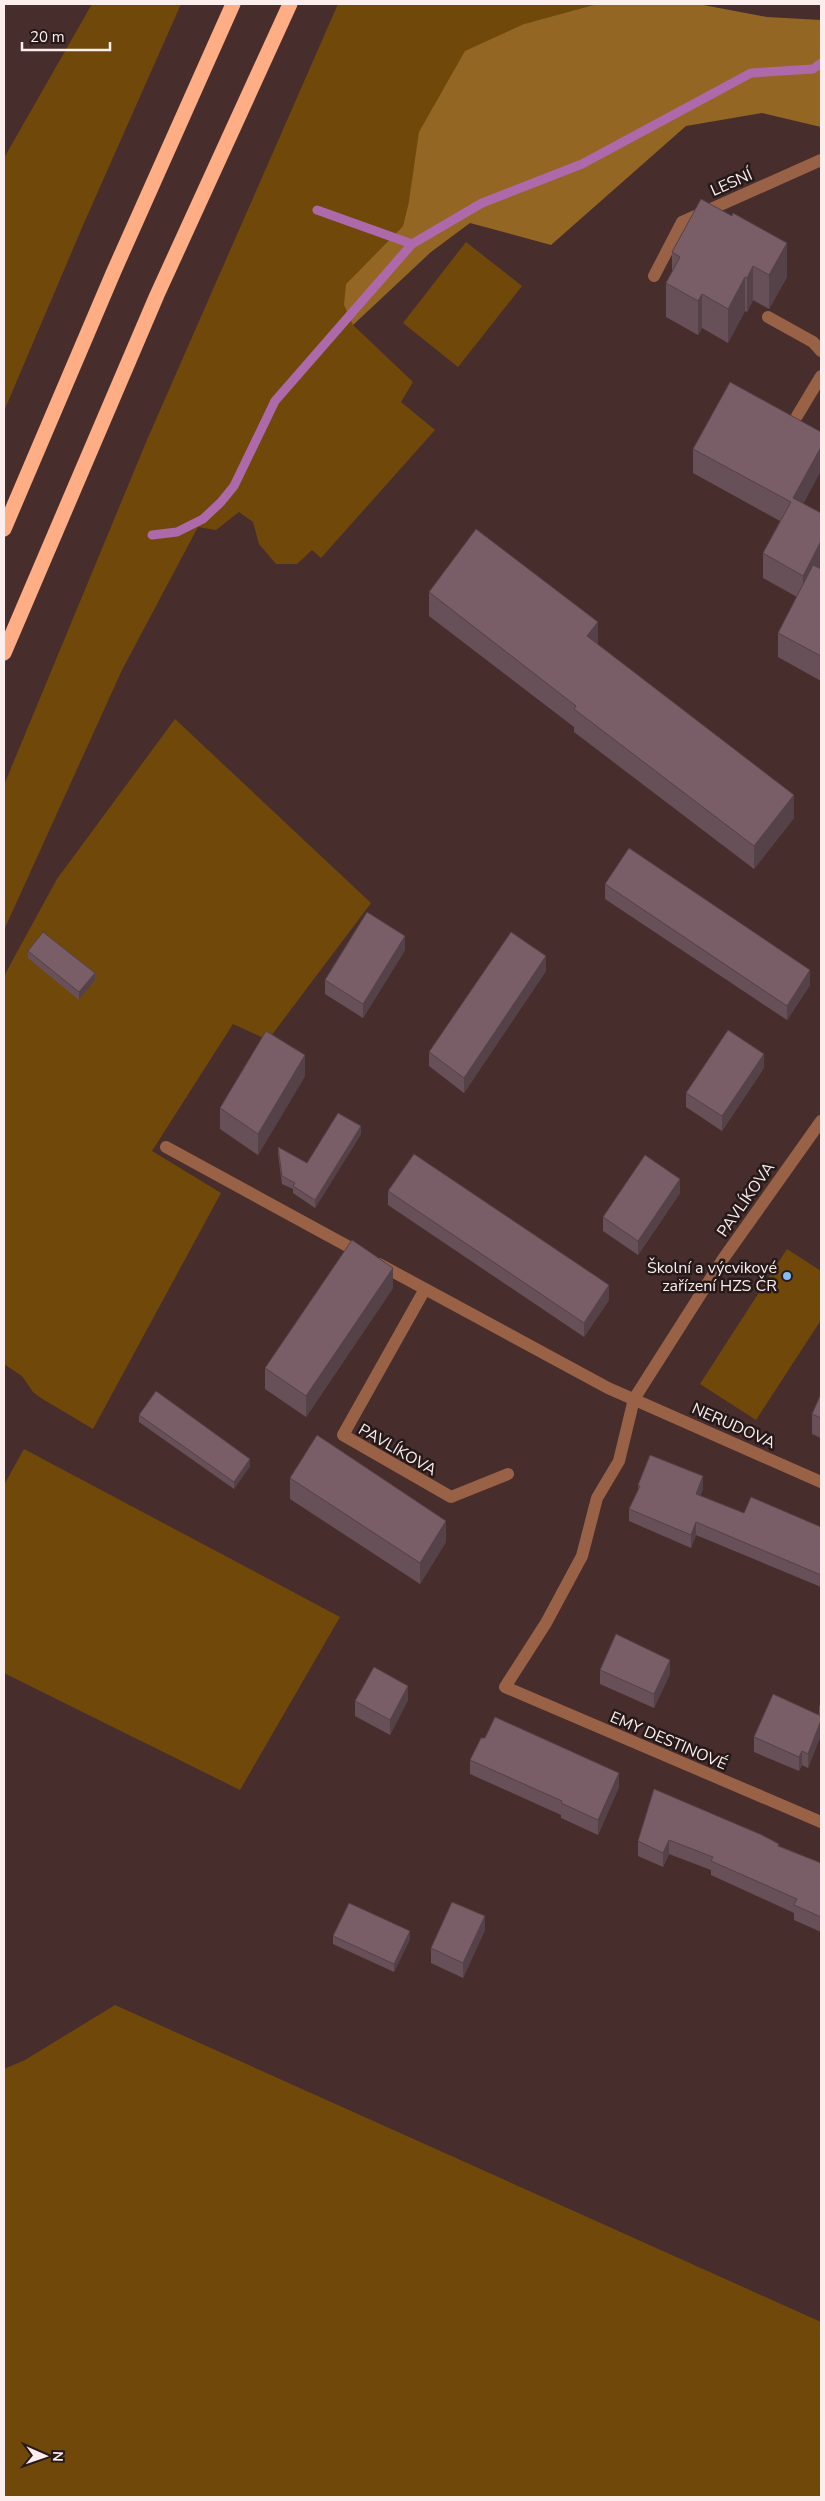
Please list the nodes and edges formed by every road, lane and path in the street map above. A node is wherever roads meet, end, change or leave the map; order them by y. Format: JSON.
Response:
{"nodes":[{"id":1,"x":233,"y":4,"type":"edge"},
{"id":2,"x":290,"y":4,"type":"edge"},
{"id":3,"x":821,"y":160,"type":"edge"},
{"id":4,"x":654,"y":276,"type":"dead end"},
{"id":5,"x":768,"y":317,"type":"dead end"},
{"id":6,"x":821,"y":351,"type":"edge"},
{"id":7,"x":821,"y":376,"type":"edge"},
{"id":8,"x":797,"y":416,"type":"edge"},
{"id":9,"x":4,"y":529,"type":"edge"},
{"id":10,"x":4,"y":653,"type":"edge"},
{"id":11,"x":821,"y":1121,"type":"edge"},
{"id":12,"x":166,"y":1147,"type":"dead end"},
{"id":13,"x":425,"y":1289,"type":"junction"},
{"id":14,"x":634,"y":1399,"type":"junction"},
{"id":15,"x":508,"y":1474,"type":"dead end"},
{"id":16,"x":821,"y":1482,"type":"edge"},
{"id":17,"x":505,"y":1687,"type":"joint"},
{"id":18,"x":821,"y":1822,"type":"edge"}],
"edges":[{"from":1,"to":9,"type":"highway"},
{"from":2,"to":10,"type":"highway"},
{"from":3,"to":4,"type":"street","name":"LESNÍ"},
{"from":5,"to":6,"type":"street"},
{"from":7,"to":8,"type":"street"},
{"from":11,"to":14,"type":"street","name":"PAVLÍKOVA"},
{"from":12,"to":13,"type":"street"},
{"from":13,"to":14,"type":"street"},
{"from":13,"to":15,"type":"street","name":"PAVLÍKOVA"},
{"from":14,"to":16,"type":"street","name":"NERUDOVA"},
{"from":14,"to":17,"type":"street","name":"PAVLÍKOVA"},
{"from":17,"to":18,"type":"street","name":"EMY DESTINOVÉ"}]}
